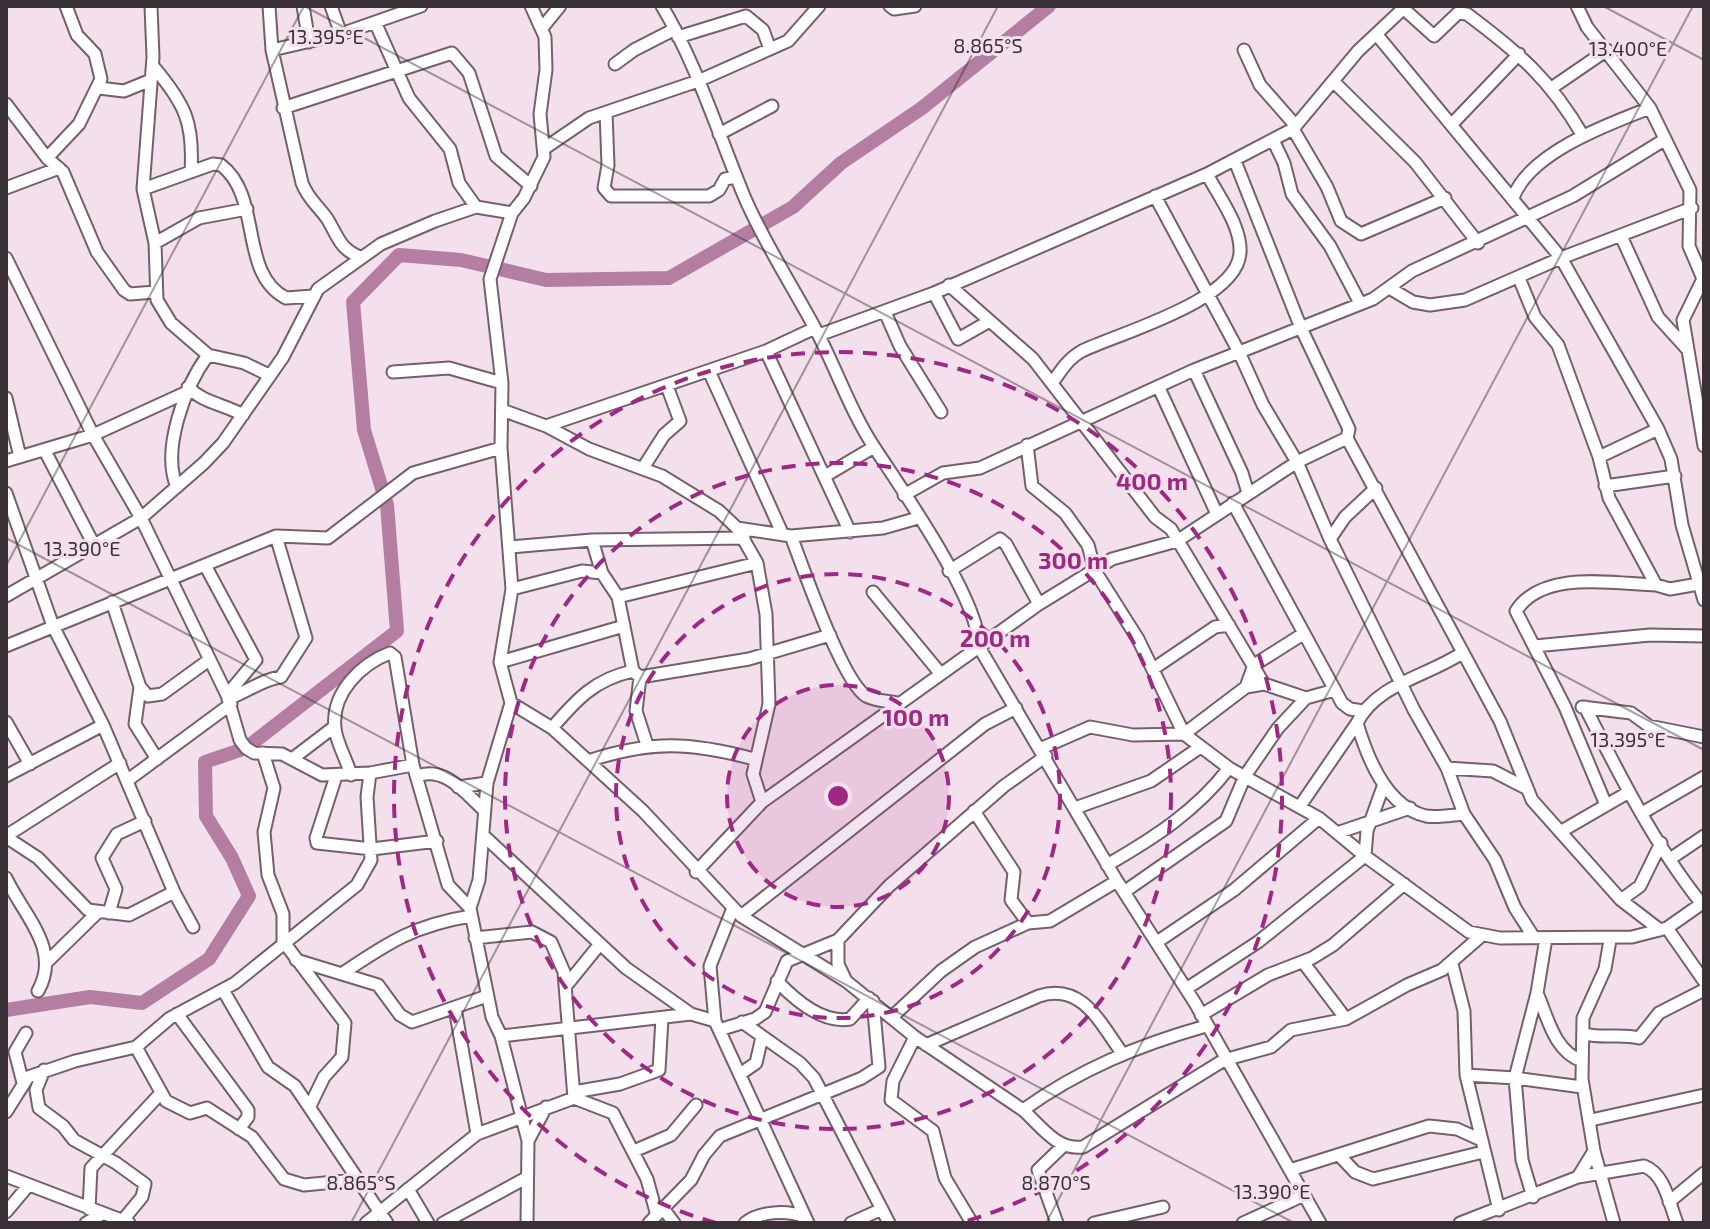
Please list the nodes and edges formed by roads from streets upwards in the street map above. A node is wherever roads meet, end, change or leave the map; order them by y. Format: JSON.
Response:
{"nodes":[{"id":1,"x":66,"y":6,"type":"edge"},
{"id":2,"x":151,"y":6,"type":"edge"},
{"id":3,"x":269,"y":6,"type":"edge"},
{"id":4,"x":303,"y":6,"type":"edge"},
{"id":5,"x":331,"y":6,"type":"edge"},
{"id":6,"x":421,"y":6,"type":"edge"},
{"id":7,"x":531,"y":6,"type":"edge"},
{"id":8,"x":560,"y":6,"type":"edge"},
{"id":9,"x":662,"y":6,"type":"edge"},
{"id":10,"x":819,"y":6,"type":"edge"},
{"id":11,"x":890,"y":6,"type":"edge"},
{"id":12,"x":915,"y":6,"type":"edge"},
{"id":13,"x":1577,"y":6,"type":"edge"},
{"id":14,"x":1405,"y":8,"type":"edge"},
{"id":15,"x":398,"y":9,"type":"edge"},
{"id":16,"x":375,"y":22,"type":"junction"},
{"id":17,"x":542,"y":28,"type":"junction"},
{"id":18,"x":677,"y":33,"type":"junction"},
{"id":19,"x":341,"y":34,"type":"junction"},
{"id":20,"x":1377,"y":35,"type":"junction"},
{"id":21,"x":309,"y":42,"type":"junction"},
{"id":22,"x":770,"y":49,"type":"junction"},
{"id":23,"x":272,"y":50,"type":"junction"},
{"id":24,"x":1244,"y":50,"type":"dead end"},
{"id":25,"x":1607,"y":50,"type":"junction"},
{"id":26,"x":1519,"y":54,"type":"junction"},
{"id":27,"x":615,"y":64,"type":"dead end"},
{"id":28,"x":153,"y":66,"type":"junction"},
{"id":29,"x":396,"y":69,"type":"junction"},
{"id":30,"x":151,"y":80,"type":"junction"},
{"id":31,"x":698,"y":81,"type":"junction"},
{"id":32,"x":1334,"y":82,"type":"junction"},
{"id":33,"x":1553,"y":87,"type":"junction"},
{"id":34,"x":99,"y":88,"type":"junction"},
{"id":35,"x":6,"y":104,"type":"edge"},
{"id":36,"x":772,"y":106,"type":"dead end"},
{"id":37,"x":283,"y":108,"type":"junction"},
{"id":38,"x":1650,"y":108,"type":"junction"},
{"id":39,"x":606,"y":112,"type":"junction"},
{"id":40,"x":1452,"y":124,"type":"junction"},
{"id":41,"x":1294,"y":128,"type":"junction"},
{"id":42,"x":719,"y":134,"type":"junction"},
{"id":43,"x":1583,"y":136,"type":"junction"},
{"id":44,"x":1273,"y":140,"type":"junction"},
{"id":45,"x":1664,"y":140,"type":"junction"},
{"id":46,"x":545,"y":148,"type":"junction"},
{"id":47,"x":47,"y":158,"type":"junction"},
{"id":48,"x":1235,"y":161,"type":"junction"},
{"id":49,"x":59,"y":168,"type":"junction"},
{"id":50,"x":191,"y":172,"type":"junction"},
{"id":51,"x":1207,"y":174,"type":"junction"},
{"id":52,"x":736,"y":177,"type":"junction"},
{"id":53,"x":531,"y":186,"type":"junction"},
{"id":54,"x":6,"y":188,"type":"edge"},
{"id":55,"x":143,"y":189,"type":"junction"},
{"id":56,"x":1704,"y":194,"type":"edge"},
{"id":57,"x":1155,"y":196,"type":"junction"},
{"id":58,"x":1445,"y":198,"type":"junction"},
{"id":59,"x":1514,"y":201,"type":"junction"},
{"id":60,"x":1692,"y":204,"type":"junction"},
{"id":61,"x":476,"y":207,"type":"junction"},
{"id":62,"x":247,"y":209,"type":"junction"},
{"id":63,"x":512,"y":213,"type":"junction"},
{"id":64,"x":1528,"y":220,"type":"junction"},
{"id":65,"x":1512,"y":227,"type":"junction"},
{"id":66,"x":1621,"y":236,"type":"junction"},
{"id":67,"x":155,"y":243,"type":"junction"},
{"id":68,"x":1478,"y":243,"type":"junction"},
{"id":69,"x":360,"y":257,"type":"junction"},
{"id":70,"x":6,"y":258,"type":"edge"},
{"id":71,"x":1561,"y":258,"type":"junction"},
{"id":72,"x":1519,"y":278,"type":"junction"},
{"id":73,"x":1704,"y":280,"type":"edge"},
{"id":74,"x":949,"y":285,"type":"junction"},
{"id":75,"x":1391,"y":289,"type":"junction"},
{"id":76,"x":155,"y":292,"type":"junction"},
{"id":77,"x":1208,"y":292,"type":"junction"},
{"id":78,"x":934,"y":293,"type":"junction"},
{"id":79,"x":1700,"y":295,"type":"edge"},
{"id":80,"x":313,"y":296,"type":"junction"},
{"id":81,"x":1360,"y":303,"type":"junction"},
{"id":82,"x":885,"y":312,"type":"junction"},
{"id":83,"x":988,"y":322,"type":"junction"},
{"id":84,"x":1301,"y":328,"type":"junction"},
{"id":85,"x":817,"y":332,"type":"junction"},
{"id":86,"x":1687,"y":349,"type":"junction"},
{"id":87,"x":766,"y":351,"type":"junction"},
{"id":88,"x":1239,"y":352,"type":"junction"},
{"id":89,"x":208,"y":355,"type":"junction"},
{"id":90,"x":1194,"y":370,"type":"junction"},
{"id":91,"x":709,"y":371,"type":"junction"},
{"id":92,"x":393,"y":372,"type":"dead end"},
{"id":93,"x":269,"y":375,"type":"junction"},
{"id":94,"x":1053,"y":382,"type":"junction"},
{"id":95,"x":502,"y":383,"type":"junction"},
{"id":96,"x":667,"y":386,"type":"junction"},
{"id":97,"x":1159,"y":388,"type":"junction"},
{"id":98,"x":188,"y":389,"type":"junction"},
{"id":99,"x":6,"y":398,"type":"edge"},
{"id":100,"x":168,"y":401,"type":"junction"},
{"id":101,"x":502,"y":410,"type":"junction"},
{"id":102,"x":941,"y":412,"type":"dead end"},
{"id":103,"x":243,"y":415,"type":"junction"},
{"id":104,"x":1079,"y":421,"type":"junction"},
{"id":105,"x":177,"y":425,"type":"junction"},
{"id":106,"x":546,"y":426,"type":"junction"},
{"id":107,"x":1658,"y":429,"type":"junction"},
{"id":108,"x":93,"y":435,"type":"junction"},
{"id":109,"x":1347,"y":438,"type":"junction"},
{"id":110,"x":1027,"y":445,"type":"junction"},
{"id":111,"x":1704,"y":446,"type":"edge"},
{"id":112,"x":874,"y":447,"type":"junction"},
{"id":113,"x":501,"y":448,"type":"junction"},
{"id":114,"x":45,"y":451,"type":"junction"},
{"id":115,"x":20,"y":457,"type":"junction"},
{"id":116,"x":1599,"y":457,"type":"junction"},
{"id":117,"x":6,"y":461,"type":"edge"},
{"id":118,"x":1297,"y":462,"type":"junction"},
{"id":119,"x":643,"y":468,"type":"junction"},
{"id":120,"x":825,"y":476,"type":"junction"},
{"id":121,"x":1675,"y":476,"type":"junction"},
{"id":122,"x":1605,"y":486,"type":"junction"},
{"id":123,"x":177,"y":487,"type":"junction"},
{"id":124,"x":1376,"y":488,"type":"junction"},
{"id":125,"x":6,"y":493,"type":"edge"},
{"id":126,"x":1248,"y":493,"type":"junction"},
{"id":127,"x":904,"y":495,"type":"junction"},
{"id":128,"x":1233,"y":503,"type":"junction"},
{"id":129,"x":1384,"y":504,"type":"junction"},
{"id":130,"x":1354,"y":508,"type":"junction"},
{"id":131,"x":1216,"y":512,"type":"junction"},
{"id":132,"x":141,"y":518,"type":"junction"},
{"id":133,"x":918,"y":518,"type":"junction"},
{"id":134,"x":850,"y":532,"type":"junction"},
{"id":135,"x":741,"y":533,"type":"junction"},
{"id":136,"x":276,"y":536,"type":"junction"},
{"id":137,"x":787,"y":536,"type":"junction"},
{"id":138,"x":1330,"y":539,"type":"junction"},
{"id":139,"x":592,"y":540,"type":"junction"},
{"id":140,"x":1177,"y":541,"type":"junction"},
{"id":141,"x":94,"y":545,"type":"junction"},
{"id":142,"x":510,"y":547,"type":"junction"},
{"id":143,"x":757,"y":563,"type":"junction"},
{"id":144,"x":206,"y":567,"type":"junction"},
{"id":145,"x":949,"y":571,"type":"junction"},
{"id":146,"x":1095,"y":571,"type":"junction"},
{"id":147,"x":602,"y":573,"type":"junction"},
{"id":148,"x":35,"y":580,"type":"junction"},
{"id":149,"x":170,"y":581,"type":"junction"},
{"id":150,"x":1703,"y":583,"type":"edge"},
{"id":151,"x":1656,"y":585,"type":"junction"},
{"id":152,"x":512,"y":589,"type":"junction"},
{"id":153,"x":873,"y":592,"type":"dead end"},
{"id":154,"x":6,"y":596,"type":"edge"},
{"id":155,"x":618,"y":597,"type":"junction"},
{"id":156,"x":1704,"y":600,"type":"edge"},
{"id":157,"x":112,"y":602,"type":"junction"},
{"id":158,"x":1039,"y":604,"type":"junction"},
{"id":159,"x":1229,"y":625,"type":"junction"},
{"id":160,"x":53,"y":626,"type":"junction"},
{"id":161,"x":624,"y":626,"type":"junction"},
{"id":162,"x":1303,"y":634,"type":"junction"},
{"id":163,"x":830,"y":635,"type":"junction"},
{"id":164,"x":1704,"y":636,"type":"edge"},
{"id":165,"x":6,"y":646,"type":"edge"},
{"id":166,"x":1535,"y":646,"type":"junction"},
{"id":167,"x":979,"y":647,"type":"junction"},
{"id":168,"x":1462,"y":653,"type":"junction"},
{"id":169,"x":768,"y":655,"type":"junction"},
{"id":170,"x":749,"y":659,"type":"junction"},
{"id":171,"x":209,"y":660,"type":"junction"},
{"id":172,"x":500,"y":662,"type":"junction"},
{"id":173,"x":1254,"y":665,"type":"junction"},
{"id":174,"x":1153,"y":669,"type":"junction"},
{"id":175,"x":768,"y":671,"type":"junction"},
{"id":176,"x":940,"y":673,"type":"junction"},
{"id":177,"x":636,"y":674,"type":"junction"},
{"id":178,"x":1264,"y":684,"type":"junction"},
{"id":179,"x":1401,"y":684,"type":"junction"},
{"id":180,"x":140,"y":687,"type":"junction"},
{"id":181,"x":1246,"y":687,"type":"junction"},
{"id":182,"x":1335,"y":690,"type":"junction"},
{"id":183,"x":230,"y":696,"type":"junction"},
{"id":184,"x":1306,"y":698,"type":"junction"},
{"id":185,"x":511,"y":703,"type":"junction"},
{"id":186,"x":897,"y":703,"type":"junction"},
{"id":187,"x":1565,"y":707,"type":"junction"},
{"id":188,"x":1585,"y":707,"type":"junction"},
{"id":189,"x":1016,"y":708,"type":"junction"},
{"id":190,"x":1363,"y":711,"type":"junction"},
{"id":191,"x":6,"y":722,"type":"edge"},
{"id":192,"x":1357,"y":723,"type":"junction"},
{"id":193,"x":103,"y":725,"type":"junction"},
{"id":194,"x":334,"y":727,"type":"junction"},
{"id":195,"x":552,"y":728,"type":"junction"},
{"id":196,"x":1184,"y":734,"type":"junction"},
{"id":197,"x":1704,"y":737,"type":"edge"},
{"id":198,"x":647,"y":745,"type":"junction"},
{"id":199,"x":1199,"y":748,"type":"junction"},
{"id":200,"x":1044,"y":752,"type":"junction"},
{"id":201,"x":263,"y":753,"type":"junction"},
{"id":202,"x":157,"y":759,"type":"junction"},
{"id":203,"x":292,"y":759,"type":"junction"},
{"id":204,"x":754,"y":759,"type":"junction"},
{"id":205,"x":588,"y":761,"type":"junction"},
{"id":206,"x":120,"y":763,"type":"junction"},
{"id":207,"x":30,"y":764,"type":"junction"},
{"id":208,"x":1229,"y":768,"type":"junction"},
{"id":209,"x":1447,"y":768,"type":"junction"},
{"id":210,"x":415,"y":770,"type":"junction"},
{"id":211,"x":370,"y":773,"type":"junction"},
{"id":212,"x":351,"y":775,"type":"junction"},
{"id":213,"x":6,"y":776,"type":"edge"},
{"id":214,"x":336,"y":776,"type":"junction"},
{"id":215,"x":1245,"y":776,"type":"junction"},
{"id":216,"x":1704,"y":777,"type":"edge"},
{"id":217,"x":128,"y":780,"type":"junction"},
{"id":218,"x":487,"y":783,"type":"junction"},
{"id":219,"x":1384,"y":784,"type":"junction"},
{"id":220,"x":458,"y":787,"type":"junction"},
{"id":221,"x":1525,"y":787,"type":"junction"},
{"id":222,"x":1629,"y":792,"type":"junction"},
{"id":223,"x":762,"y":802,"type":"junction"},
{"id":224,"x":1606,"y":805,"type":"junction"},
{"id":225,"x":1300,"y":806,"type":"junction"},
{"id":226,"x":1075,"y":808,"type":"junction"},
{"id":227,"x":1410,"y":808,"type":"junction"},
{"id":228,"x":484,"y":810,"type":"junction"},
{"id":229,"x":974,"y":811,"type":"junction"},
{"id":230,"x":1642,"y":813,"type":"junction"},
{"id":231,"x":1464,"y":814,"type":"junction"},
{"id":232,"x":1319,"y":818,"type":"junction"},
{"id":233,"x":145,"y":821,"type":"junction"},
{"id":234,"x":1371,"y":822,"type":"junction"},
{"id":235,"x":1560,"y":832,"type":"junction"},
{"id":236,"x":1337,"y":833,"type":"junction"},
{"id":237,"x":6,"y":836,"type":"edge"},
{"id":238,"x":484,"y":836,"type":"junction"},
{"id":239,"x":1704,"y":836,"type":"edge"},
{"id":240,"x":437,"y":841,"type":"junction"},
{"id":241,"x":1661,"y":843,"type":"junction"},
{"id":242,"x":372,"y":849,"type":"junction"},
{"id":243,"x":1365,"y":856,"type":"junction"},
{"id":244,"x":1673,"y":864,"type":"junction"},
{"id":245,"x":1107,"y":865,"type":"junction"},
{"id":246,"x":1649,"y":865,"type":"junction"},
{"id":247,"x":696,"y":872,"type":"junction"},
{"id":248,"x":6,"y":878,"type":"edge"},
{"id":249,"x":1117,"y":881,"type":"junction"},
{"id":250,"x":1404,"y":884,"type":"junction"},
{"id":251,"x":174,"y":892,"type":"junction"},
{"id":252,"x":1124,"y":892,"type":"junction"},
{"id":253,"x":1621,"y":900,"type":"junction"},
{"id":254,"x":1703,"y":903,"type":"edge"},
{"id":255,"x":104,"y":912,"type":"junction"},
{"id":256,"x":470,"y":912,"type":"junction"},
{"id":257,"x":737,"y":912,"type":"junction"},
{"id":258,"x":1028,"y":923,"type":"junction"},
{"id":259,"x":193,"y":927,"type":"dead end"},
{"id":260,"x":1663,"y":929,"type":"junction"},
{"id":261,"x":1481,"y":936,"type":"junction"},
{"id":262,"x":1533,"y":936,"type":"junction"},
{"id":263,"x":475,"y":938,"type":"junction"},
{"id":264,"x":1546,"y":938,"type":"junction"},
{"id":265,"x":838,"y":940,"type":"junction"},
{"id":266,"x":1610,"y":940,"type":"junction"},
{"id":267,"x":283,"y":941,"type":"junction"},
{"id":268,"x":1157,"y":942,"type":"junction"},
{"id":269,"x":600,"y":944,"type":"junction"},
{"id":270,"x":800,"y":954,"type":"junction"},
{"id":271,"x":295,"y":960,"type":"junction"},
{"id":272,"x":48,"y":961,"type":"junction"},
{"id":273,"x":1303,"y":962,"type":"junction"},
{"id":274,"x":1452,"y":964,"type":"junction"},
{"id":275,"x":343,"y":973,"type":"junction"},
{"id":276,"x":777,"y":981,"type":"junction"},
{"id":277,"x":846,"y":981,"type":"junction"},
{"id":278,"x":1704,"y":981,"type":"edge"},
{"id":279,"x":565,"y":987,"type":"junction"},
{"id":280,"x":1186,"y":989,"type":"junction"},
{"id":281,"x":223,"y":990,"type":"junction"},
{"id":282,"x":1704,"y":990,"type":"edge"},
{"id":283,"x":38,"y":991,"type":"dead end"},
{"id":284,"x":1537,"y":993,"type":"junction"},
{"id":285,"x":487,"y":996,"type":"junction"},
{"id":286,"x":871,"y":1000,"type":"junction"},
{"id":287,"x":455,"y":1008,"type":"junction"},
{"id":288,"x":177,"y":1014,"type":"junction"},
{"id":289,"x":691,"y":1014,"type":"junction"},
{"id":290,"x":893,"y":1016,"type":"junction"},
{"id":291,"x":662,"y":1018,"type":"junction"},
{"id":292,"x":1346,"y":1019,"type":"junction"},
{"id":293,"x":1204,"y":1020,"type":"junction"},
{"id":294,"x":742,"y":1022,"type":"junction"},
{"id":295,"x":718,"y":1025,"type":"junction"},
{"id":296,"x":566,"y":1027,"type":"junction"},
{"id":297,"x":26,"y":1033,"type":"dead end"},
{"id":298,"x":1585,"y":1034,"type":"junction"},
{"id":299,"x":501,"y":1036,"type":"junction"},
{"id":300,"x":762,"y":1037,"type":"junction"},
{"id":301,"x":915,"y":1037,"type":"junction"},
{"id":302,"x":926,"y":1045,"type":"junction"},
{"id":303,"x":136,"y":1047,"type":"junction"},
{"id":304,"x":1122,"y":1053,"type":"junction"},
{"id":305,"x":1224,"y":1060,"type":"junction"},
{"id":306,"x":1582,"y":1061,"type":"junction"},
{"id":307,"x":44,"y":1070,"type":"junction"},
{"id":308,"x":740,"y":1074,"type":"junction"},
{"id":309,"x":1466,"y":1075,"type":"junction"},
{"id":310,"x":1515,"y":1078,"type":"junction"},
{"id":311,"x":23,"y":1083,"type":"junction"},
{"id":312,"x":1582,"y":1087,"type":"junction"},
{"id":313,"x":822,"y":1093,"type":"junction"},
{"id":314,"x":160,"y":1094,"type":"junction"},
{"id":315,"x":574,"y":1095,"type":"junction"},
{"id":316,"x":1704,"y":1095,"type":"edge"},
{"id":317,"x":696,"y":1105,"type":"dead end"},
{"id":318,"x":310,"y":1106,"type":"junction"},
{"id":319,"x":546,"y":1107,"type":"junction"},
{"id":320,"x":1023,"y":1110,"type":"junction"},
{"id":321,"x":6,"y":1112,"type":"edge"},
{"id":322,"x":522,"y":1115,"type":"junction"},
{"id":323,"x":760,"y":1120,"type":"junction"},
{"id":324,"x":1591,"y":1120,"type":"junction"},
{"id":325,"x":239,"y":1129,"type":"junction"},
{"id":326,"x":477,"y":1134,"type":"junction"},
{"id":327,"x":1479,"y":1139,"type":"junction"},
{"id":328,"x":528,"y":1141,"type":"junction"},
{"id":329,"x":1063,"y":1146,"type":"junction"},
{"id":330,"x":634,"y":1151,"type":"junction"},
{"id":331,"x":1594,"y":1151,"type":"junction"},
{"id":332,"x":1483,"y":1152,"type":"junction"},
{"id":333,"x":1339,"y":1155,"type":"junction"},
{"id":334,"x":101,"y":1156,"type":"junction"},
{"id":335,"x":1290,"y":1170,"type":"junction"},
{"id":336,"x":1602,"y":1172,"type":"junction"},
{"id":337,"x":1704,"y":1173,"type":"edge"},
{"id":338,"x":6,"y":1176,"type":"edge"},
{"id":339,"x":1578,"y":1177,"type":"junction"},
{"id":340,"x":526,"y":1178,"type":"junction"},
{"id":341,"x":355,"y":1180,"type":"junction"},
{"id":342,"x":28,"y":1186,"type":"junction"},
{"id":343,"x":408,"y":1189,"type":"junction"},
{"id":344,"x":1302,"y":1196,"type":"junction"},
{"id":345,"x":1533,"y":1197,"type":"junction"},
{"id":346,"x":1669,"y":1202,"type":"junction"},
{"id":347,"x":1163,"y":1207,"type":"dead end"},
{"id":348,"x":89,"y":1209,"type":"junction"},
{"id":349,"x":882,"y":1209,"type":"junction"},
{"id":350,"x":1499,"y":1210,"type":"junction"},
{"id":351,"x":6,"y":1212,"type":"edge"},
{"id":352,"x":378,"y":1213,"type":"junction"},
{"id":353,"x":102,"y":1214,"type":"junction"},
{"id":354,"x":656,"y":1214,"type":"edge"},
{"id":355,"x":806,"y":1220,"type":"edge"},
{"id":356,"x":126,"y":1222,"type":"edge"},
{"id":357,"x":86,"y":1223,"type":"edge"},
{"id":358,"x":366,"y":1223,"type":"edge"},
{"id":359,"x":387,"y":1223,"type":"edge"},
{"id":360,"x":428,"y":1223,"type":"edge"},
{"id":361,"x":443,"y":1223,"type":"edge"},
{"id":362,"x":527,"y":1223,"type":"edge"},
{"id":363,"x":674,"y":1223,"type":"edge"},
{"id":364,"x":745,"y":1223,"type":"edge"},
{"id":365,"x":851,"y":1223,"type":"edge"},
{"id":366,"x":889,"y":1223,"type":"edge"},
{"id":367,"x":972,"y":1223,"type":"edge"},
{"id":368,"x":1057,"y":1223,"type":"edge"},
{"id":369,"x":1094,"y":1223,"type":"edge"},
{"id":370,"x":1243,"y":1223,"type":"edge"},
{"id":371,"x":1320,"y":1223,"type":"edge"},
{"id":372,"x":1460,"y":1223,"type":"edge"},
{"id":373,"x":1614,"y":1223,"type":"edge"},
{"id":374,"x":1677,"y":1223,"type":"edge"}],
"edges":[{"from":1,"to":34,"type":"street"},
{"from":2,"to":28,"type":"street"},
{"from":3,"to":23,"type":"street"},
{"from":4,"to":21,"type":"street"},
{"from":5,"to":19,"type":"street"},
{"from":6,"to":15,"type":"street"},
{"from":7,"to":17,"type":"street"},
{"from":8,"to":17,"type":"street"},
{"from":9,"to":18,"type":"street"},
{"from":10,"to":22,"type":"street"},
{"from":11,"to":12,"type":"street"},
{"from":13,"to":25,"type":"street"},
{"from":14,"to":20,"type":"street"},
{"from":14,"to":26,"type":"street"},
{"from":15,"to":16,"type":"street"},
{"from":16,"to":19,"type":"street"},
{"from":16,"to":29,"type":"street"},
{"from":17,"to":46,"type":"street"},
{"from":18,"to":22,"type":"street"},
{"from":18,"to":27,"type":"street"},
{"from":18,"to":31,"type":"street"},
{"from":19,"to":21,"type":"street"},
{"from":20,"to":32,"type":"street"},
{"from":20,"to":40,"type":"street"},
{"from":21,"to":23,"type":"street"},
{"from":22,"to":31,"type":"street"},
{"from":23,"to":37,"type":"street"},
{"from":24,"to":41,"type":"street"},
{"from":25,"to":33,"type":"street"},
{"from":25,"to":38,"type":"street"},
{"from":26,"to":33,"type":"street"},
{"from":26,"to":40,"type":"street"},
{"from":28,"to":30,"type":"street"},
{"from":28,"to":50,"type":"street"},
{"from":29,"to":37,"type":"street"},
{"from":29,"to":53,"type":"street"},
{"from":29,"to":61,"type":"street"},
{"from":30,"to":34,"type":"street"},
{"from":30,"to":55,"type":"street"},
{"from":31,"to":39,"type":"street"},
{"from":31,"to":42,"type":"street"},
{"from":32,"to":41,"type":"street"},
{"from":32,"to":58,"type":"street"},
{"from":33,"to":43,"type":"street"},
{"from":34,"to":47,"type":"street"},
{"from":35,"to":47,"type":"street"},
{"from":36,"to":42,"type":"street"},
{"from":37,"to":69,"type":"street"},
{"from":38,"to":43,"type":"street"},
{"from":38,"to":45,"type":"street"},
{"from":39,"to":46,"type":"street"},
{"from":39,"to":52,"type":"street"},
{"from":40,"to":59,"type":"street"},
{"from":41,"to":44,"type":"street"},
{"from":41,"to":58,"type":"street"},
{"from":42,"to":52,"type":"street"},
{"from":43,"to":59,"type":"street"},
{"from":44,"to":48,"type":"street"},
{"from":44,"to":81,"type":"street"},
{"from":45,"to":60,"type":"street"},
{"from":45,"to":64,"type":"street"},
{"from":46,"to":53,"type":"street"},
{"from":47,"to":49,"type":"street"},
{"from":48,"to":51,"type":"street"},
{"from":48,"to":84,"type":"street"},
{"from":49,"to":54,"type":"street"},
{"from":49,"to":76,"type":"street"},
{"from":50,"to":55,"type":"street"},
{"from":50,"to":62,"type":"street"},
{"from":51,"to":57,"type":"street"},
{"from":51,"to":77,"type":"street"},
{"from":52,"to":85,"type":"street"},
{"from":53,"to":63,"type":"street"},
{"from":55,"to":67,"type":"street"},
{"from":56,"to":60,"type":"street"},
{"from":57,"to":74,"type":"street"},
{"from":57,"to":77,"type":"street"},
{"from":58,"to":68,"type":"street"},
{"from":59,"to":64,"type":"street"},
{"from":59,"to":65,"type":"street"},
{"from":60,"to":66,"type":"street"},
{"from":60,"to":73,"type":"street"},
{"from":61,"to":63,"type":"street"},
{"from":61,"to":69,"type":"street"},
{"from":62,"to":67,"type":"street"},
{"from":62,"to":80,"type":"street"},
{"from":63,"to":95,"type":"street"},
{"from":64,"to":65,"type":"street"},
{"from":64,"to":71,"type":"street"},
{"from":65,"to":68,"type":"street"},
{"from":66,"to":71,"type":"street"},
{"from":66,"to":86,"type":"street"},
{"from":67,"to":76,"type":"street"},
{"from":68,"to":75,"type":"street"},
{"from":69,"to":80,"type":"street"},
{"from":70,"to":108,"type":"street"},
{"from":71,"to":72,"type":"street"},
{"from":71,"to":107,"type":"street"},
{"from":72,"to":75,"type":"street"},
{"from":72,"to":116,"type":"street"},
{"from":73,"to":79,"type":"street"},
{"from":74,"to":78,"type":"street"},
{"from":74,"to":83,"type":"street"},
{"from":75,"to":81,"type":"street"},
{"from":76,"to":89,"type":"street"},
{"from":77,"to":88,"type":"street"},
{"from":77,"to":94,"type":"street"},
{"from":78,"to":82,"type":"street"},
{"from":78,"to":83,"type":"street"},
{"from":79,"to":86,"type":"street"},
{"from":80,"to":93,"type":"street"},
{"from":81,"to":84,"type":"street"},
{"from":82,"to":85,"type":"street"},
{"from":82,"to":102,"type":"street"},
{"from":83,"to":94,"type":"street"},
{"from":84,"to":88,"type":"street"},
{"from":84,"to":109,"type":"street"},
{"from":85,"to":87,"type":"street"},
{"from":85,"to":112,"type":"street"},
{"from":86,"to":111,"type":"street"},
{"from":87,"to":91,"type":"street"},
{"from":87,"to":120,"type":"street"},
{"from":88,"to":90,"type":"street"},
{"from":88,"to":118,"type":"street"},
{"from":89,"to":93,"type":"street"},
{"from":89,"to":98,"type":"street"},
{"from":90,"to":97,"type":"street"},
{"from":90,"to":126,"type":"street"},
{"from":91,"to":96,"type":"street"},
{"from":91,"to":137,"type":"street"},
{"from":92,"to":95,"type":"street"},
{"from":93,"to":103,"type":"street"},
{"from":94,"to":104,"type":"street"},
{"from":95,"to":101,"type":"street"},
{"from":96,"to":106,"type":"street"},
{"from":96,"to":119,"type":"street"},
{"from":97,"to":104,"type":"street"},
{"from":97,"to":131,"type":"street"},
{"from":98,"to":100,"type":"street"},
{"from":98,"to":103,"type":"street"},
{"from":98,"to":105,"type":"street"},
{"from":99,"to":115,"type":"street"},
{"from":100,"to":105,"type":"street"},
{"from":100,"to":108,"type":"street"},
{"from":101,"to":106,"type":"street"},
{"from":101,"to":113,"type":"street"},
{"from":103,"to":123,"type":"street"},
{"from":104,"to":110,"type":"street"},
{"from":104,"to":140,"type":"street"},
{"from":105,"to":123,"type":"street"},
{"from":106,"to":119,"type":"street"},
{"from":107,"to":116,"type":"street"},
{"from":107,"to":121,"type":"street"},
{"from":108,"to":114,"type":"street"},
{"from":108,"to":132,"type":"street"},
{"from":109,"to":118,"type":"street"},
{"from":109,"to":124,"type":"street"},
{"from":110,"to":127,"type":"street"},
{"from":110,"to":146,"type":"street"},
{"from":112,"to":120,"type":"street"},
{"from":112,"to":127,"type":"street"},
{"from":113,"to":136,"type":"street"},
{"from":113,"to":142,"type":"street"},
{"from":114,"to":115,"type":"street"},
{"from":114,"to":141,"type":"street"},
{"from":115,"to":117,"type":"street"},
{"from":116,"to":122,"type":"street"},
{"from":118,"to":126,"type":"street"},
{"from":118,"to":138,"type":"street"},
{"from":119,"to":135,"type":"street"},
{"from":120,"to":134,"type":"street"},
{"from":121,"to":122,"type":"street"},
{"from":121,"to":150,"type":"street"},
{"from":122,"to":151,"type":"street"},
{"from":123,"to":132,"type":"street"},
{"from":124,"to":129,"type":"street"},
{"from":124,"to":130,"type":"street"},
{"from":125,"to":148,"type":"street"},
{"from":126,"to":128,"type":"street"},
{"from":127,"to":133,"type":"street"},
{"from":128,"to":131,"type":"street"},
{"from":128,"to":162,"type":"street"},
{"from":129,"to":130,"type":"street"},
{"from":129,"to":168,"type":"street"},
{"from":130,"to":138,"type":"street"},
{"from":131,"to":140,"type":"street"},
{"from":132,"to":141,"type":"street"},
{"from":132,"to":149,"type":"street"},
{"from":133,"to":134,"type":"street"},
{"from":133,"to":145,"type":"street"},
{"from":134,"to":137,"type":"street"},
{"from":135,"to":137,"type":"street"},
{"from":135,"to":139,"type":"street"},
{"from":135,"to":143,"type":"street"},
{"from":136,"to":144,"type":"street"},
{"from":136,"to":183,"type":"street"},
{"from":137,"to":163,"type":"street"},
{"from":138,"to":179,"type":"street"},
{"from":139,"to":142,"type":"street"},
{"from":139,"to":147,"type":"street"},
{"from":140,"to":146,"type":"street"},
{"from":140,"to":159,"type":"street"},
{"from":141,"to":148,"type":"street"},
{"from":142,"to":152,"type":"street"},
{"from":143,"to":155,"type":"street"},
{"from":143,"to":169,"type":"street"},
{"from":144,"to":149,"type":"street"},
{"from":144,"to":183,"type":"street"},
{"from":145,"to":158,"type":"street"},
{"from":145,"to":167,"type":"street"},
{"from":146,"to":158,"type":"street"},
{"from":146,"to":174,"type":"street"},
{"from":147,"to":152,"type":"street"},
{"from":147,"to":155,"type":"street"},
{"from":148,"to":154,"type":"street"},
{"from":148,"to":160,"type":"street"},
{"from":149,"to":157,"type":"street"},
{"from":149,"to":171,"type":"street"},
{"from":150,"to":151,"type":"street"},
{"from":150,"to":156,"type":"street"},
{"from":151,"to":166,"type":"street"},
{"from":152,"to":172,"type":"street"},
{"from":153,"to":176,"type":"street"},
{"from":155,"to":161,"type":"street"},
{"from":157,"to":160,"type":"street"},
{"from":157,"to":180,"type":"street"},
{"from":158,"to":167,"type":"street"},
{"from":159,"to":173,"type":"street"},
{"from":159,"to":174,"type":"street"},
{"from":160,"to":165,"type":"street"},
{"from":160,"to":193,"type":"street"},
{"from":161,"to":172,"type":"street"},
{"from":161,"to":177,"type":"street"},
{"from":162,"to":173,"type":"street"},
{"from":162,"to":182,"type":"street"},
{"from":163,"to":169,"type":"street"},
{"from":163,"to":186,"type":"street"},
{"from":164,"to":166,"type":"street"},
{"from":166,"to":187,"type":"street"},
{"from":167,"to":176,"type":"street"},
{"from":167,"to":189,"type":"street"},
{"from":168,"to":179,"type":"street"},
{"from":168,"to":221,"type":"street"},
{"from":169,"to":170,"type":"street"},
{"from":169,"to":175,"type":"street"},
{"from":170,"to":175,"type":"street"},
{"from":170,"to":177,"type":"street"},
{"from":171,"to":180,"type":"street"},
{"from":171,"to":183,"type":"street"},
{"from":172,"to":185,"type":"street"},
{"from":173,"to":178,"type":"street"},
{"from":173,"to":181,"type":"street"},
{"from":174,"to":196,"type":"street"},
{"from":175,"to":204,"type":"street"},
{"from":176,"to":186,"type":"street"},
{"from":177,"to":195,"type":"street"},
{"from":177,"to":198,"type":"street"},
{"from":178,"to":181,"type":"street"},
{"from":178,"to":184,"type":"street"},
{"from":179,"to":190,"type":"street"},
{"from":179,"to":209,"type":"street"},
{"from":180,"to":202,"type":"street"},
{"from":181,"to":196,"type":"street"},
{"from":182,"to":184,"type":"street"},
{"from":182,"to":190,"type":"street"},
{"from":183,"to":201,"type":"street"},
{"from":183,"to":202,"type":"street"},
{"from":184,"to":215,"type":"street"},
{"from":185,"to":195,"type":"street"},
{"from":185,"to":218,"type":"street"},
{"from":186,"to":223,"type":"street"},
{"from":187,"to":188,"type":"street"},
{"from":187,"to":224,"type":"street"},
{"from":188,"to":197,"type":"street"},
{"from":188,"to":222,"type":"street"},
{"from":189,"to":200,"type":"street"},
{"from":189,"to":257,"type":"street"},
{"from":190,"to":192,"type":"street"},
{"from":191,"to":207,"type":"street"},
{"from":192,"to":219,"type":"street"},
{"from":192,"to":225,"type":"street"},
{"from":193,"to":206,"type":"street"},
{"from":193,"to":207,"type":"street"},
{"from":194,"to":203,"type":"street"},
{"from":194,"to":210,"type":"street"},
{"from":194,"to":212,"type":"street"},
{"from":195,"to":205,"type":"street"},
{"from":196,"to":199,"type":"street"},
{"from":196,"to":200,"type":"street"},
{"from":198,"to":204,"type":"street"},
{"from":198,"to":205,"type":"street"},
{"from":199,"to":208,"type":"street"},
{"from":199,"to":226,"type":"street"},
{"from":200,"to":226,"type":"street"},
{"from":200,"to":229,"type":"street"},
{"from":201,"to":203,"type":"street"},
{"from":201,"to":267,"type":"street"},
{"from":202,"to":217,"type":"street"},
{"from":203,"to":214,"type":"street"},
{"from":204,"to":223,"type":"street"},
{"from":205,"to":247,"type":"street"},
{"from":206,"to":217,"type":"street"},
{"from":206,"to":237,"type":"street"},
{"from":207,"to":213,"type":"street"},
{"from":208,"to":215,"type":"street"},
{"from":208,"to":245,"type":"street"},
{"from":209,"to":221,"type":"street"},
{"from":209,"to":231,"type":"street"},
{"from":210,"to":211,"type":"street"},
{"from":210,"to":220,"type":"street"},
{"from":210,"to":240,"type":"street"},
{"from":211,"to":212,"type":"street"},
{"from":211,"to":242,"type":"street"},
{"from":212,"to":214,"type":"street"},
{"from":214,"to":242,"type":"street"},
{"from":215,"to":225,"type":"street"},
{"from":215,"to":252,"type":"street"},
{"from":216,"to":230,"type":"street"},
{"from":217,"to":233,"type":"street"},
{"from":218,"to":220,"type":"street"},
{"from":218,"to":228,"type":"street"},
{"from":219,"to":227,"type":"street"},
{"from":219,"to":234,"type":"street"},
{"from":220,"to":228,"type":"street"},
{"from":221,"to":235,"type":"street"},
{"from":222,"to":224,"type":"street"},
{"from":222,"to":230,"type":"street"},
{"from":223,"to":247,"type":"street"},
{"from":224,"to":235,"type":"street"},
{"from":225,"to":232,"type":"street"},
{"from":226,"to":245,"type":"street"},
{"from":227,"to":231,"type":"street"},
{"from":227,"to":234,"type":"street"},
{"from":228,"to":238,"type":"street"},
{"from":229,"to":258,"type":"street"},
{"from":229,"to":265,"type":"street"},
{"from":230,"to":241,"type":"street"},
{"from":231,"to":262,"type":"street"},
{"from":232,"to":236,"type":"street"},
{"from":232,"to":268,"type":"street"},
{"from":233,"to":251,"type":"street"},
{"from":233,"to":255,"type":"street"},
{"from":234,"to":236,"type":"street"},
{"from":234,"to":243,"type":"street"},
{"from":235,"to":253,"type":"street"},
{"from":236,"to":243,"type":"street"},
{"from":237,"to":255,"type":"street"},
{"from":238,"to":256,"type":"street"},
{"from":238,"to":269,"type":"street"},
{"from":239,"to":244,"type":"street"},
{"from":240,"to":242,"type":"street"},
{"from":240,"to":256,"type":"street"},
{"from":241,"to":244,"type":"street"},
{"from":241,"to":246,"type":"street"},
{"from":242,"to":267,"type":"street"},
{"from":243,"to":250,"type":"street"},
{"from":243,"to":280,"type":"street"},
{"from":244,"to":246,"type":"street"},
{"from":244,"to":254,"type":"street"},
{"from":245,"to":249,"type":"street"},
{"from":246,"to":253,"type":"street"},
{"from":247,"to":257,"type":"street"},
{"from":248,"to":272,"type":"street"},
{"from":249,"to":252,"type":"street"},
{"from":249,"to":258,"type":"street"},
{"from":250,"to":261,"type":"street"},
{"from":250,"to":273,"type":"street"},
{"from":251,"to":255,"type":"street"},
{"from":251,"to":259,"type":"street"},
{"from":252,"to":268,"type":"street"},
{"from":253,"to":260,"type":"street"},
{"from":254,"to":260,"type":"street"},
{"from":255,"to":272,"type":"street"},
{"from":256,"to":263,"type":"street"},
{"from":256,"to":275,"type":"street"},
{"from":257,"to":270,"type":"street"},
{"from":257,"to":295,"type":"street"},
{"from":258,"to":290,"type":"street"},
{"from":260,"to":266,"type":"street"},
{"from":260,"to":278,"type":"street"},
{"from":261,"to":262,"type":"street"},
{"from":261,"to":274,"type":"street"},
{"from":262,"to":264,"type":"street"},
{"from":263,"to":279,"type":"street"},
{"from":263,"to":285,"type":"street"},
{"from":264,"to":266,"type":"street"},
{"from":264,"to":284,"type":"street"},
{"from":265,"to":270,"type":"street"},
{"from":265,"to":277,"type":"street"},
{"from":266,"to":298,"type":"street"},
{"from":267,"to":271,"type":"street"},
{"from":267,"to":281,"type":"street"},
{"from":268,"to":280,"type":"street"},
{"from":269,"to":279,"type":"street"},
{"from":269,"to":289,"type":"street"},
{"from":270,"to":276,"type":"street"},
{"from":270,"to":277,"type":"street"},
{"from":271,"to":275,"type":"street"},
{"from":271,"to":318,"type":"street"},
{"from":272,"to":283,"type":"street"},
{"from":273,"to":292,"type":"street"},
{"from":273,"to":293,"type":"street"},
{"from":274,"to":292,"type":"street"},
{"from":274,"to":309,"type":"street"},
{"from":275,"to":287,"type":"street"},
{"from":276,"to":286,"type":"street"},
{"from":276,"to":294,"type":"street"},
{"from":277,"to":286,"type":"street"},
{"from":279,"to":296,"type":"street"},
{"from":280,"to":293,"type":"street"},
{"from":281,"to":288,"type":"street"},
{"from":281,"to":318,"type":"street"},
{"from":282,"to":298,"type":"street"},
{"from":284,"to":306,"type":"street"},
{"from":284,"to":310,"type":"street"},
{"from":285,"to":287,"type":"street"},
{"from":285,"to":299,"type":"street"},
{"from":286,"to":290,"type":"street"},
{"from":286,"to":313,"type":"street"},
{"from":287,"to":326,"type":"street"},
{"from":288,"to":303,"type":"street"},
{"from":288,"to":325,"type":"street"},
{"from":289,"to":291,"type":"street"},
{"from":289,"to":295,"type":"street"},
{"from":290,"to":301,"type":"street"},
{"from":291,"to":296,"type":"street"},
{"from":291,"to":315,"type":"street"},
{"from":292,"to":305,"type":"street"},
{"from":293,"to":304,"type":"street"},
{"from":293,"to":305,"type":"street"},
{"from":294,"to":295,"type":"street"},
{"from":294,"to":300,"type":"street"},
{"from":295,"to":308,"type":"street"},
{"from":296,"to":299,"type":"street"},
{"from":296,"to":315,"type":"street"},
{"from":297,"to":311,"type":"street"},
{"from":298,"to":306,"type":"street"},
{"from":299,"to":322,"type":"street"},
{"from":300,"to":308,"type":"street"},
{"from":300,"to":313,"type":"street"},
{"from":301,"to":302,"type":"street"},
{"from":301,"to":367,"type":"street"},
{"from":302,"to":304,"type":"street"},
{"from":302,"to":320,"type":"street"},
{"from":303,"to":307,"type":"street"},
{"from":303,"to":314,"type":"street"},
{"from":304,"to":320,"type":"street"},
{"from":305,"to":329,"type":"street"},
{"from":305,"to":335,"type":"street"},
{"from":306,"to":312,"type":"street"},
{"from":307,"to":311,"type":"street"},
{"from":307,"to":334,"type":"street"},
{"from":308,"to":323,"type":"street"},
{"from":309,"to":310,"type":"street"},
{"from":309,"to":327,"type":"street"},
{"from":310,"to":312,"type":"street"},
{"from":310,"to":345,"type":"street"},
{"from":311,"to":321,"type":"street"},
{"from":312,"to":324,"type":"street"},
{"from":313,"to":323,"type":"street"},
{"from":313,"to":349,"type":"street"},
{"from":314,"to":325,"type":"street"},
{"from":314,"to":334,"type":"street"},
{"from":315,"to":319,"type":"street"},
{"from":315,"to":330,"type":"street"},
{"from":316,"to":324,"type":"street"},
{"from":317,"to":330,"type":"street"},
{"from":318,"to":341,"type":"street"},
{"from":319,"to":322,"type":"street"},
{"from":319,"to":328,"type":"street"},
{"from":320,"to":329,"type":"street"},
{"from":322,"to":326,"type":"street"},
{"from":322,"to":328,"type":"street"},
{"from":323,"to":354,"type":"street"},
{"from":323,"to":355,"type":"street"},
{"from":324,"to":331,"type":"street"},
{"from":325,"to":341,"type":"street"},
{"from":326,"to":343,"type":"street"},
{"from":327,"to":332,"type":"street"},
{"from":327,"to":333,"type":"street"},
{"from":328,"to":340,"type":"street"},
{"from":329,"to":368,"type":"street"},
{"from":330,"to":354,"type":"street"},
{"from":331,"to":336,"type":"street"},
{"from":331,"to":339,"type":"street"},
{"from":332,"to":333,"type":"street"},
{"from":332,"to":350,"type":"street"},
{"from":333,"to":335,"type":"street"},
{"from":334,"to":348,"type":"street"},
{"from":334,"to":356,"type":"street"},
{"from":335,"to":344,"type":"street"},
{"from":336,"to":339,"type":"street"},
{"from":336,"to":346,"type":"street"},
{"from":336,"to":373,"type":"street"},
{"from":337,"to":346,"type":"street"},
{"from":338,"to":342,"type":"street"},
{"from":339,"to":345,"type":"street"},
{"from":340,"to":361,"type":"street"},
{"from":340,"to":362,"type":"street"},
{"from":341,"to":352,"type":"street"},
{"from":342,"to":348,"type":"street"},
{"from":342,"to":351,"type":"street"},
{"from":343,"to":352,"type":"street"},
{"from":343,"to":360,"type":"street"},
{"from":344,"to":370,"type":"street"},
{"from":344,"to":371,"type":"street"},
{"from":345,"to":350,"type":"street"},
{"from":346,"to":374,"type":"street"},
{"from":347,"to":369,"type":"street"},
{"from":348,"to":353,"type":"street"},
{"from":349,"to":365,"type":"street"},
{"from":349,"to":366,"type":"street"},
{"from":350,"to":372,"type":"street"},
{"from":352,"to":358,"type":"street"},
{"from":352,"to":359,"type":"street"},
{"from":353,"to":356,"type":"street"},
{"from":353,"to":357,"type":"street"},
{"from":354,"to":363,"type":"street"},
{"from":355,"to":364,"type":"street"}]}
